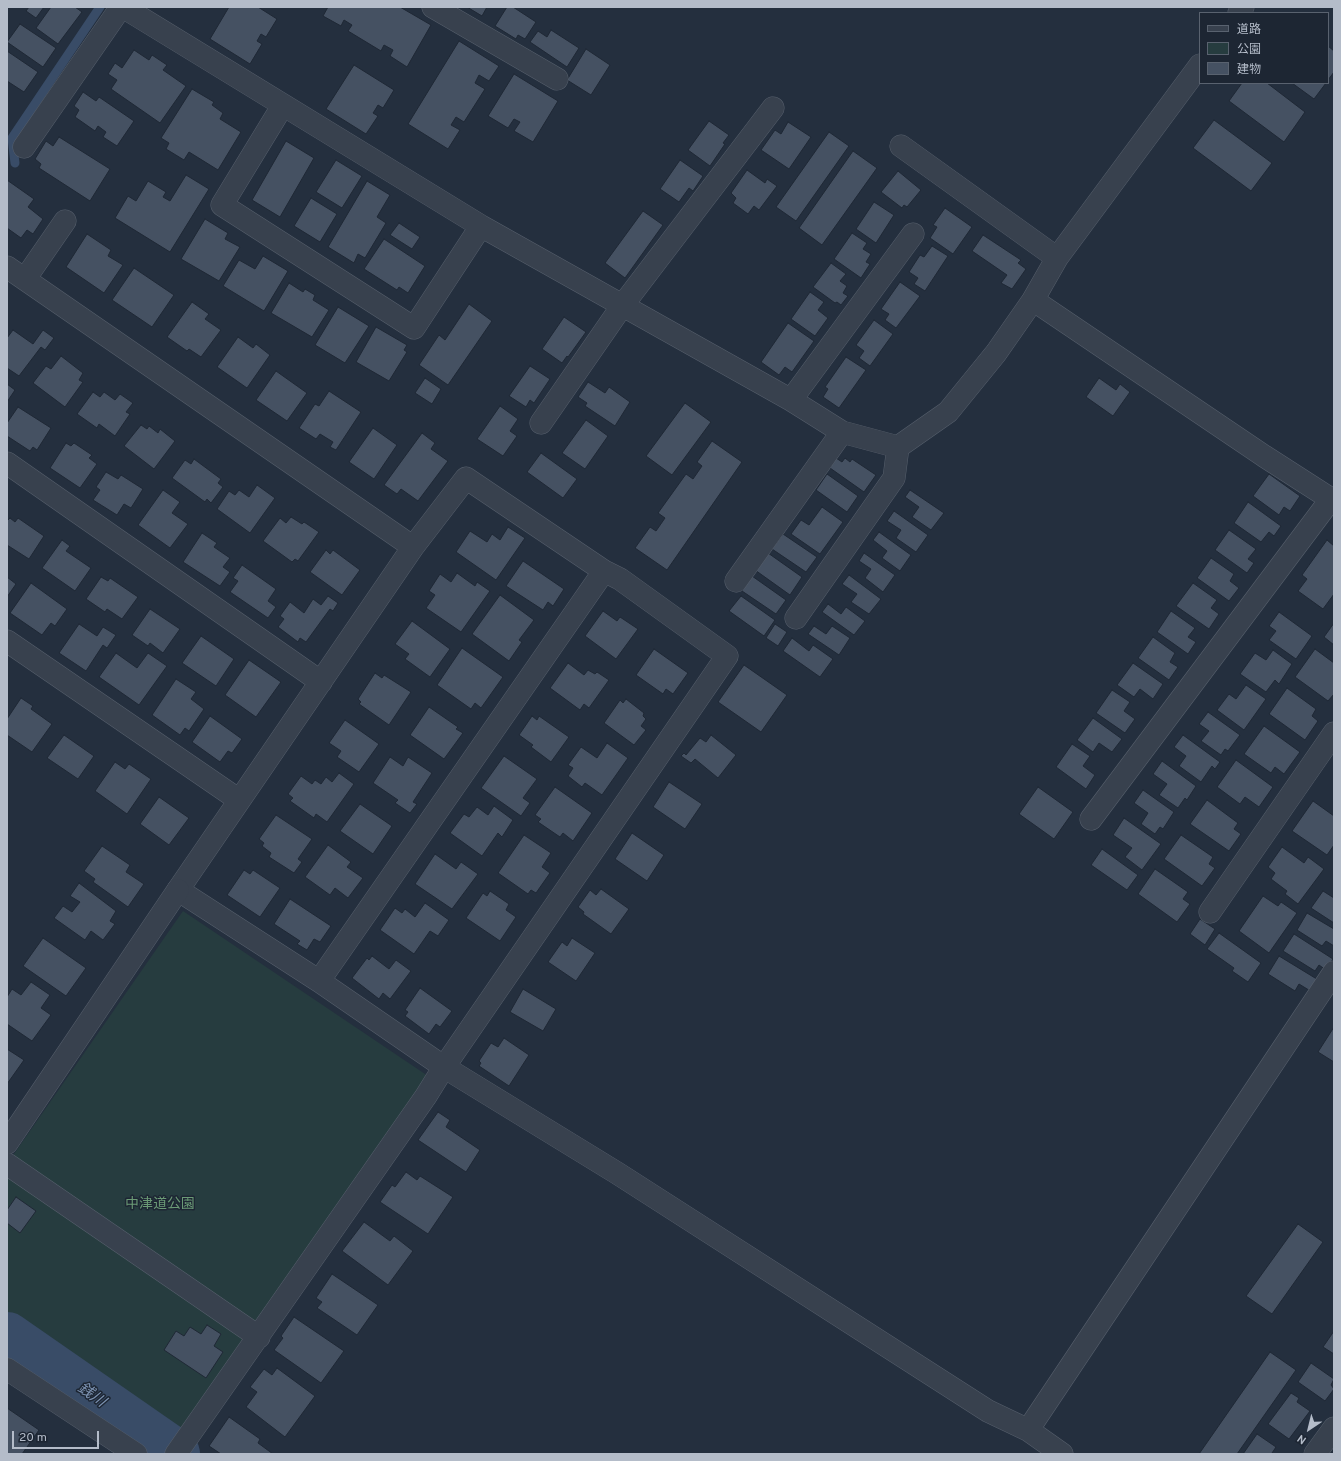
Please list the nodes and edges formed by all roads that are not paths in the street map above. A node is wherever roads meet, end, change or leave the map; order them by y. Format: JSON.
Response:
{"nodes":[{"id":1,"x":122,"y":7,"type":"edge"},
{"id":2,"x":433,"y":7,"type":"edge"},
{"id":3,"x":1199,"y":66,"type":"edge"},
{"id":4,"x":557,"y":79,"type":"dead end"},
{"id":5,"x":283,"y":105,"type":"junction"},
{"id":6,"x":773,"y":108,"type":"dead end"},
{"id":7,"x":901,"y":146,"type":"dead end"},
{"id":8,"x":24,"y":147,"type":"dead end"},
{"id":9,"x":65,"y":221,"type":"dead end"},
{"id":10,"x":481,"y":226,"type":"junction"},
{"id":11,"x":913,"y":234,"type":"dead end"},
{"id":12,"x":1057,"y":258,"type":"junction"},
{"id":13,"x":7,"y":267,"type":"edge"},
{"id":14,"x":25,"y":279,"type":"junction"},
{"id":15,"x":1033,"y":300,"type":"junction"},
{"id":16,"x":622,"y":306,"type":"junction"},
{"id":17,"x":791,"y":400,"type":"junction"},
{"id":18,"x":541,"y":423,"type":"dead end"},
{"id":19,"x":842,"y":432,"type":"junction"},
{"id":20,"x":898,"y":446,"type":"junction"},
{"id":21,"x":7,"y":463,"type":"edge"},
{"id":22,"x":1333,"y":500,"type":"edge"},
{"id":23,"x":413,"y":547,"type":"junction"},
{"id":24,"x":604,"y":571,"type":"junction"},
{"id":25,"x":736,"y":581,"type":"dead end"},
{"id":26,"x":796,"y":618,"type":"dead end"},
{"id":27,"x":7,"y":641,"type":"edge"},
{"id":28,"x":321,"y":682,"type":"junction"},
{"id":29,"x":1334,"y":733,"type":"edge"},
{"id":30,"x":239,"y":800,"type":"junction"},
{"id":31,"x":1091,"y":819,"type":"dead end"},
{"id":32,"x":178,"y":890,"type":"junction"},
{"id":33,"x":1210,"y":912,"type":"dead end"},
{"id":34,"x":1334,"y":972,"type":"edge"},
{"id":35,"x":319,"y":981,"type":"junction"},
{"id":36,"x":444,"y":1067,"type":"junction"},
{"id":37,"x":7,"y":1144,"type":"edge"},
{"id":38,"x":7,"y":1164,"type":"edge"},
{"id":39,"x":259,"y":1337,"type":"junction"},
{"id":40,"x":7,"y":1369,"type":"edge"},
{"id":41,"x":1334,"y":1428,"type":"edge"},
{"id":42,"x":1028,"y":1430,"type":"junction"},
{"id":43,"x":178,"y":1450,"type":"edge"},
{"id":44,"x":1049,"y":1450,"type":"edge"},
{"id":45,"x":136,"y":1454,"type":"edge"},
{"id":46,"x":1315,"y":1454,"type":"edge"}],
"edges":[{"from":1,"to":5,"type":"street"},
{"from":1,"to":8,"type":"street"},
{"from":2,"to":4,"type":"street"},
{"from":3,"to":12,"type":"street"},
{"from":5,"to":10,"type":"street"},
{"from":5,"to":10,"type":"street"},
{"from":6,"to":16,"type":"street"},
{"from":7,"to":12,"type":"street"},
{"from":9,"to":14,"type":"street"},
{"from":10,"to":16,"type":"street"},
{"from":11,"to":17,"type":"street"},
{"from":12,"to":15,"type":"street"},
{"from":13,"to":14,"type":"street"},
{"from":14,"to":23,"type":"street"},
{"from":15,"to":20,"type":"street"},
{"from":15,"to":22,"type":"street"},
{"from":16,"to":17,"type":"street"},
{"from":16,"to":18,"type":"street"},
{"from":17,"to":19,"type":"street"},
{"from":19,"to":20,"type":"street"},
{"from":19,"to":25,"type":"street"},
{"from":20,"to":26,"type":"street"},
{"from":21,"to":28,"type":"street"},
{"from":22,"to":31,"type":"street"},
{"from":23,"to":24,"type":"street"},
{"from":23,"to":28,"type":"street"},
{"from":24,"to":35,"type":"street"},
{"from":24,"to":36,"type":"street"},
{"from":27,"to":30,"type":"street"},
{"from":28,"to":30,"type":"street"},
{"from":29,"to":33,"type":"street"},
{"from":30,"to":32,"type":"street"},
{"from":32,"to":35,"type":"street"},
{"from":32,"to":37,"type":"street"},
{"from":34,"to":42,"type":"street"},
{"from":35,"to":36,"type":"street"},
{"from":36,"to":39,"type":"street"},
{"from":36,"to":42,"type":"street"},
{"from":38,"to":39,"type":"street"},
{"from":39,"to":43,"type":"street"},
{"from":40,"to":45,"type":"street"},
{"from":41,"to":46,"type":"street"},
{"from":42,"to":44,"type":"street"}]}
